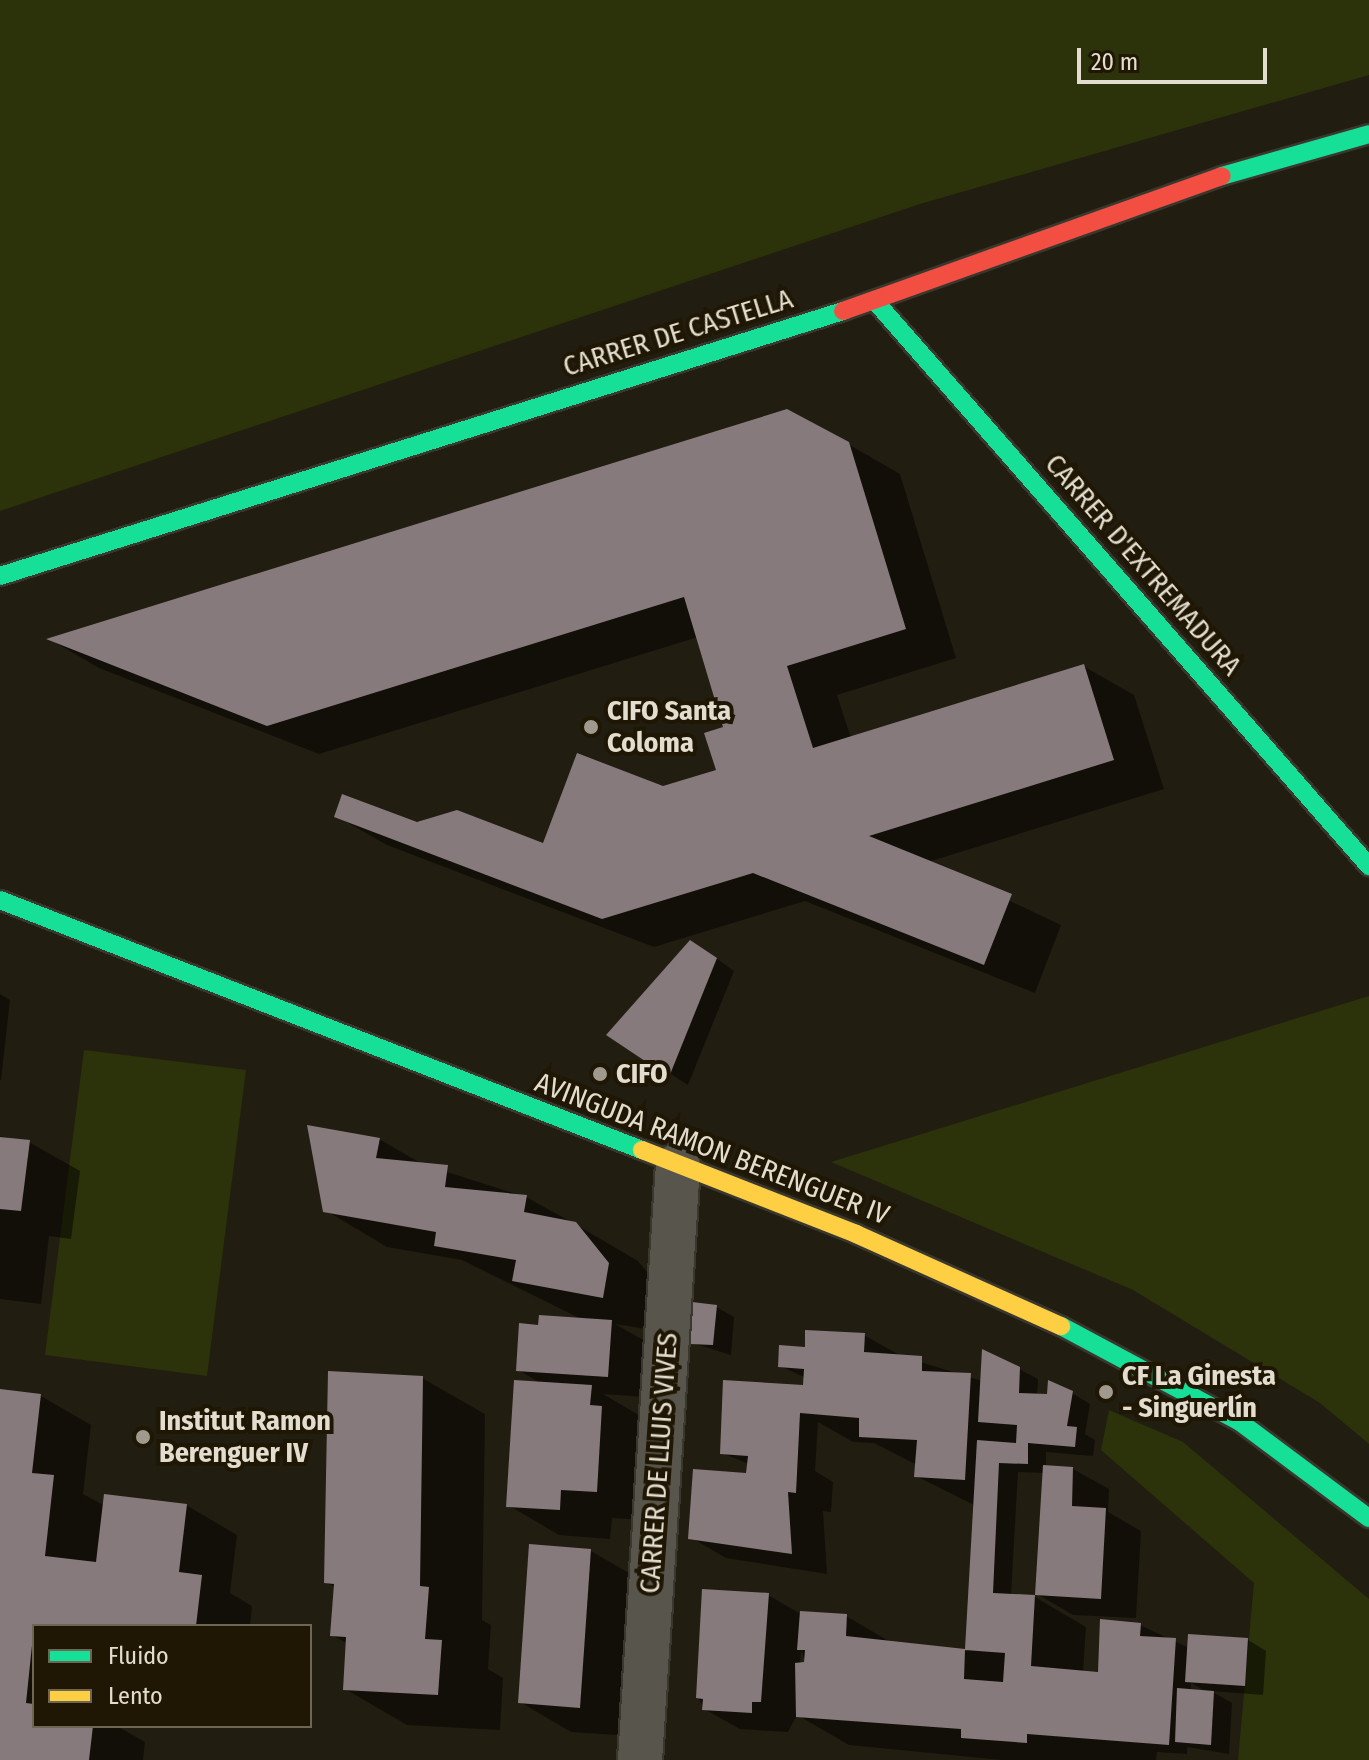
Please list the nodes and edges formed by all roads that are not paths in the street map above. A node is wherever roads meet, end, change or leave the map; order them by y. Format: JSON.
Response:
{"nodes":[{"id":1,"x":1369,"y":134,"type":"edge"},
{"id":2,"x":875,"y":301,"type":"junction"},
{"id":3,"x":0,"y":576,"type":"edge"},
{"id":4,"x":1369,"y":866,"type":"edge"},
{"id":5,"x":0,"y":900,"type":"edge"},
{"id":6,"x":678,"y":1165,"type":"junction"},
{"id":7,"x":1369,"y":1518,"type":"edge"},
{"id":8,"x":640,"y":1760,"type":"edge"}],
"edges":[{"from":1,"to":2,"type":"street","name":"CARRER DE CASTELLA"},
{"from":2,"to":3,"type":"street","name":"CARRER DE CASTELLA"},
{"from":2,"to":4,"type":"street","name":"CARRER D'EXTREMADURA"},
{"from":5,"to":6,"type":"street","name":"AVINGUDA RAMON BERENGUER IV"},
{"from":6,"to":7,"type":"street","name":"AVINGUDA RAMON BERENGUER IV"},
{"from":6,"to":8,"type":"street","name":"CARRER DE LLUIS VIVES"}]}
